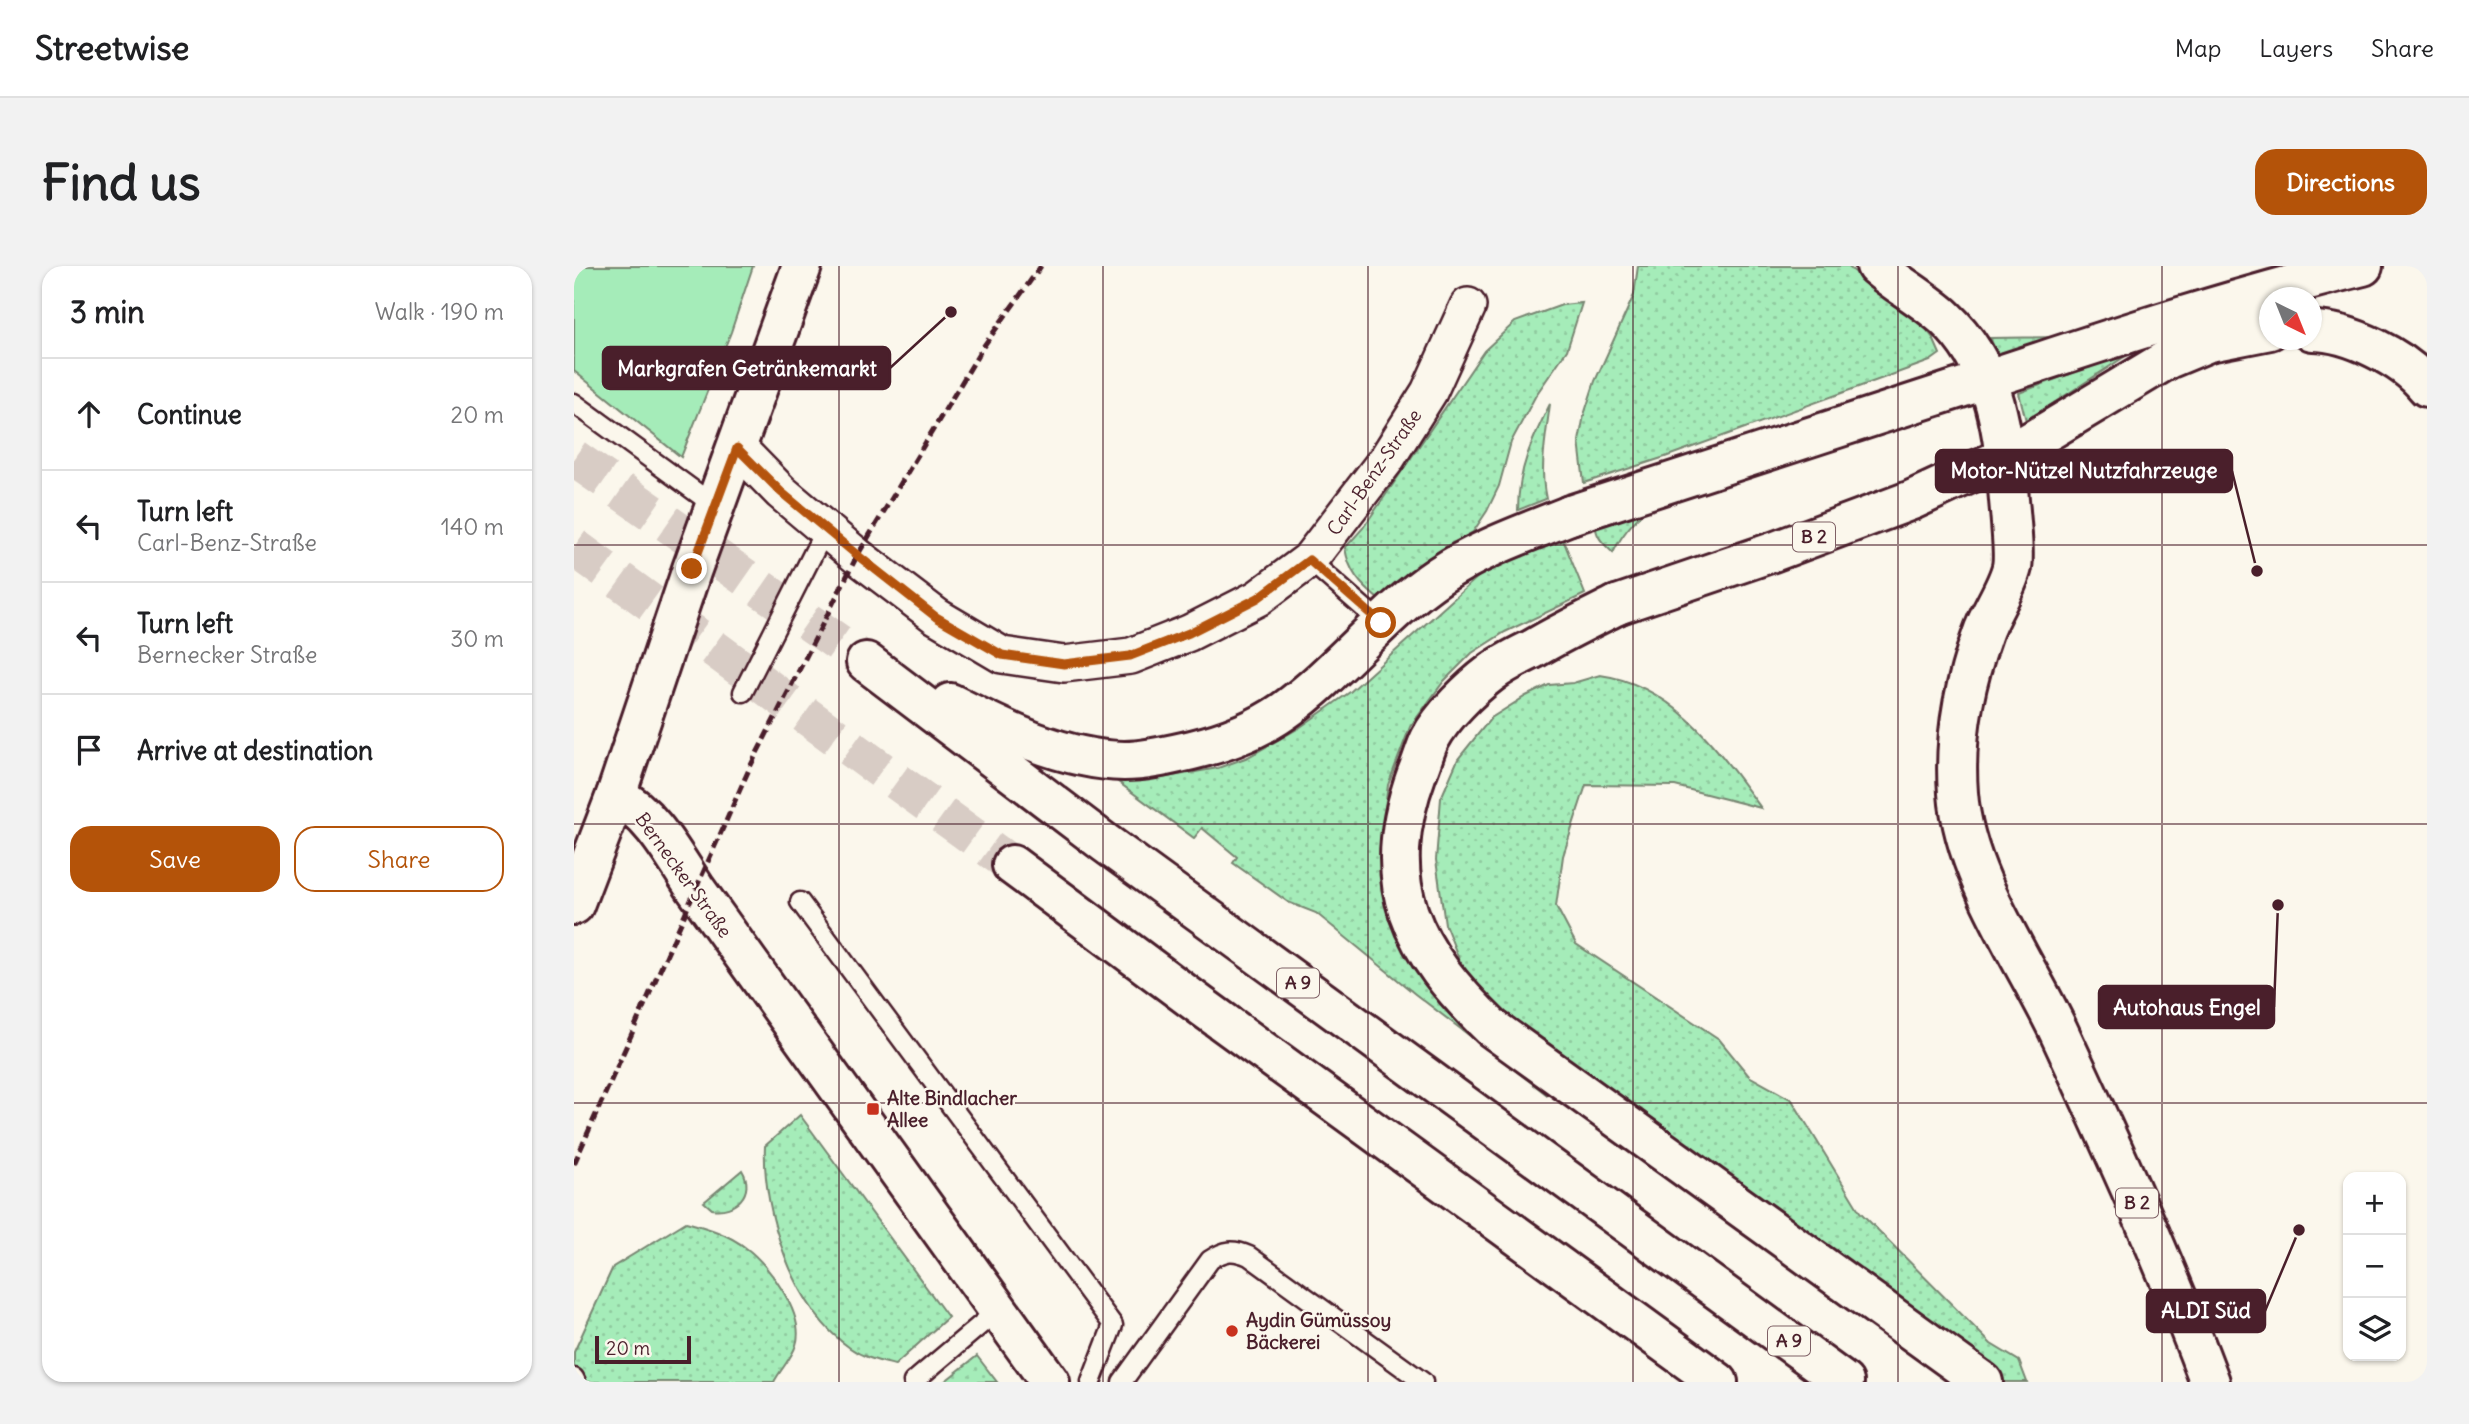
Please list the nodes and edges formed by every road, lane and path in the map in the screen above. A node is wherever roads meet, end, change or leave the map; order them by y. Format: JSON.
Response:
{"nodes":[{"id":1,"x":802,"y":266,"type":"edge"},
{"id":2,"x":1876,"y":266,"type":"edge"},
{"id":3,"x":2363,"y":266,"type":"edge"},
{"id":4,"x":1468,"y":306,"type":"dead end"},
{"id":5,"x":2259,"y":332,"type":"edge"},
{"id":6,"x":2322,"y":333,"type":"edge"},
{"id":7,"x":1988,"y":379,"type":"junction"},
{"id":8,"x":2427,"y":387,"type":"edge"},
{"id":9,"x":574,"y":403,"type":"edge"},
{"id":10,"x":737,"y":448,"type":"junction"},
{"id":11,"x":2005,"y":457,"type":"junction"},
{"id":12,"x":715,"y":506,"type":"junction"},
{"id":13,"x":826,"y":528,"type":"junction"},
{"id":14,"x":1309,"y":560,"type":"junction"},
{"id":15,"x":1381,"y":623,"type":"junction"},
{"id":16,"x":743,"y":692,"type":"dead end"},
{"id":17,"x":616,"y":795,"type":"junction"},
{"id":18,"x":1012,"y":865,"type":"tunnel mouth"},
{"id":19,"x":800,"y":902,"type":"dead end"},
{"id":20,"x":574,"y":905,"type":"edge"},
{"id":21,"x":998,"y":1310,"type":"junction"},
{"id":22,"x":913,"y":1382,"type":"edge"},
{"id":23,"x":1050,"y":1382,"type":"edge"},
{"id":24,"x":1091,"y":1382,"type":"edge"},
{"id":25,"x":1122,"y":1382,"type":"edge"},
{"id":26,"x":1423,"y":1382,"type":"edge"},
{"id":27,"x":1718,"y":1382,"type":"edge"},
{"id":28,"x":1844,"y":1382,"type":"edge"},
{"id":29,"x":1983,"y":1382,"type":"edge"},
{"id":30,"x":2210,"y":1382,"type":"edge"}],
"edges":[{"from":1,"to":10,"type":"main road"},
{"from":2,"to":7,"type":"main road","number":"B 2"},
{"from":3,"to":7,"type":"main road"},
{"from":4,"to":14,"type":"street","name":"Carl-Benz-Straße"},
{"from":5,"to":11,"type":"main road"},
{"from":6,"to":8,"type":"main road"},
{"from":7,"to":11,"type":"main road","number":"B 2"},
{"from":7,"to":15,"type":"main road"},
{"from":9,"to":12,"type":"lane"},
{"from":10,"to":12,"type":"main road"},
{"from":10,"to":13,"type":"street","name":"Carl-Benz-Straße"},
{"from":11,"to":29,"type":"main road","number":"B 2"},
{"from":11,"to":30,"type":"main road","number":"B 2"},
{"from":12,"to":17,"type":"main road"},
{"from":13,"to":14,"type":"street","name":"Carl-Benz-Straße"},
{"from":13,"to":16,"type":"lane"},
{"from":14,"to":15,"type":"lane"},
{"from":15,"to":28,"type":"main road","number":"A 9"},
{"from":17,"to":20,"type":"main road"},
{"from":17,"to":21,"type":"main road","name":"Bernecker Straße"},
{"from":18,"to":27,"type":"main road"},
{"from":19,"to":24,"type":"lane"},
{"from":21,"to":22,"type":"lane"},
{"from":21,"to":23,"type":"main road","name":"Bernecker Straße"},
{"from":25,"to":26,"type":"lane"}]}
